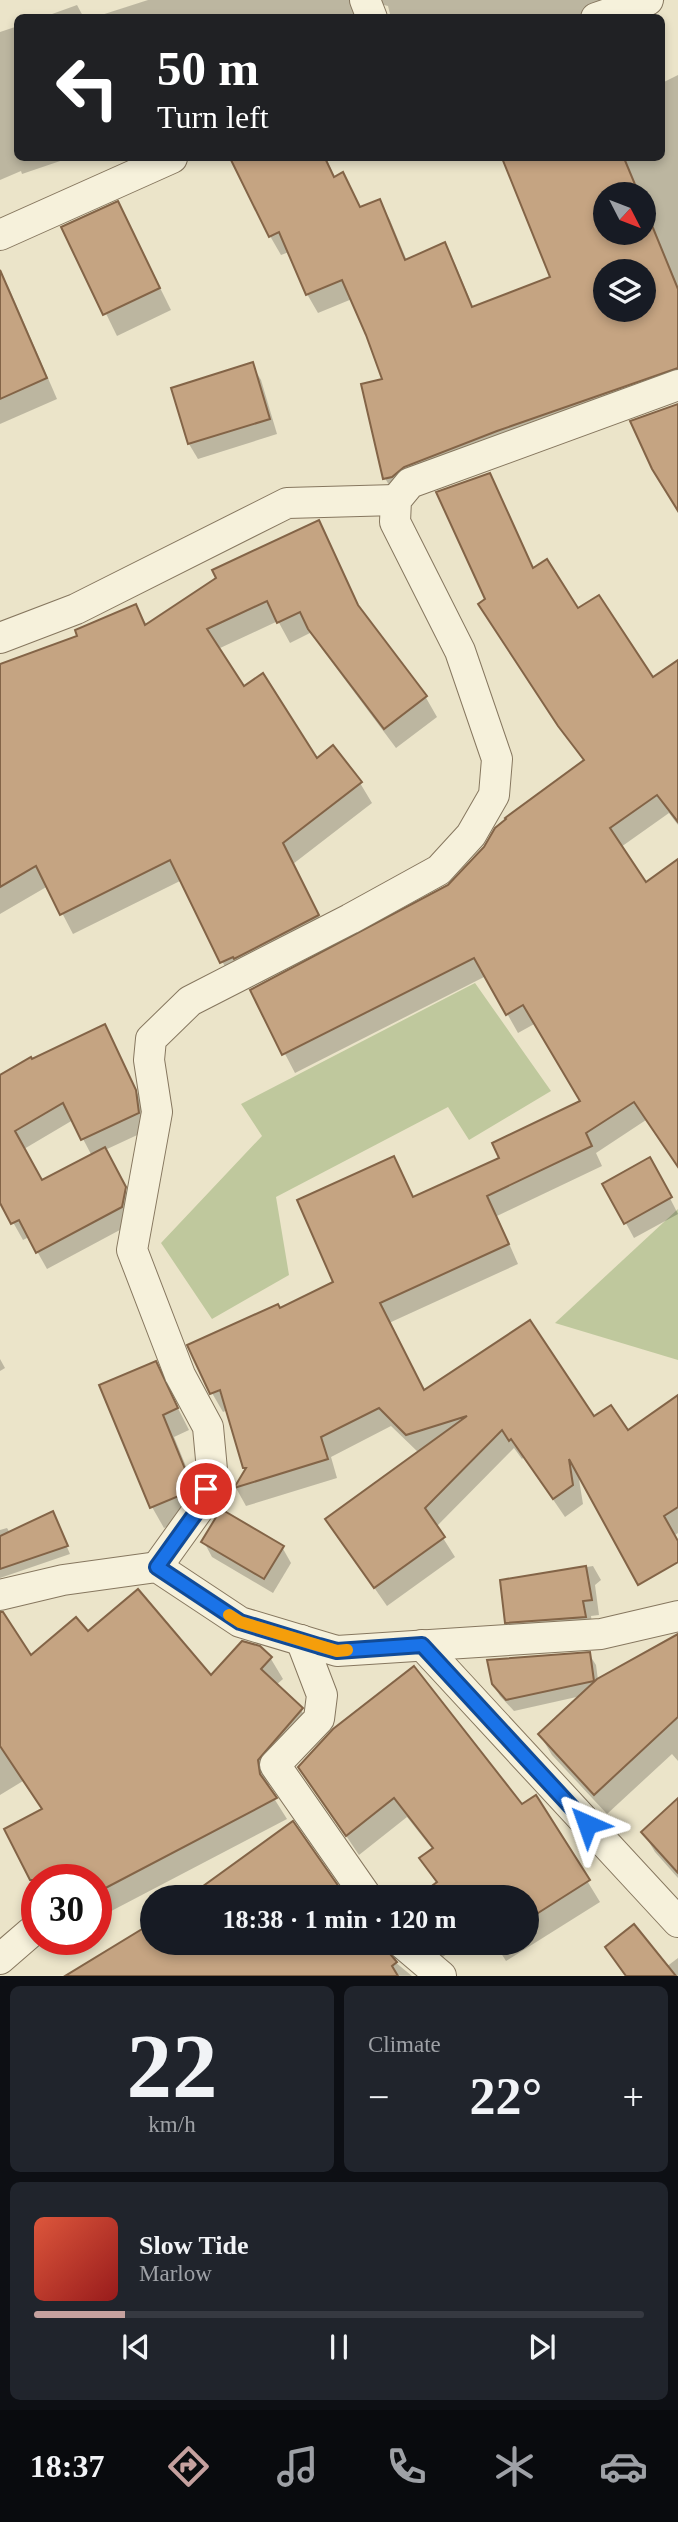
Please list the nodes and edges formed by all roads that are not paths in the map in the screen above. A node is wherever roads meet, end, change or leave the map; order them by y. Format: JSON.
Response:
{"nodes":[{"id":1,"x":648,"y":0,"type":"edge"},
{"id":2,"x":608,"y":14,"type":"edge"},
{"id":3,"x":165,"y":161,"type":"edge"},
{"id":4,"x":0,"y":235,"type":"edge"},
{"id":5,"x":678,"y":385,"type":"edge"},
{"id":6,"x":396,"y":500,"type":"junction"},
{"id":7,"x":0,"y":638,"type":"edge"},
{"id":8,"x":157,"y":1567,"type":"junction"},
{"id":9,"x":0,"y":1595,"type":"edge"},
{"id":10,"x":678,"y":1616,"type":"edge"},
{"id":11,"x":301,"y":1640,"type":"junction"},
{"id":12,"x":422,"y":1645,"type":"junction"},
{"id":13,"x":359,"y":1885,"type":"edge"},
{"id":14,"x":678,"y":1922,"type":"edge"},
{"id":15,"x":21,"y":1941,"type":"edge"},
{"id":16,"x":417,"y":1955,"type":"edge"},
{"id":17,"x":0,"y":1959,"type":"edge"},
{"id":18,"x":442,"y":1976,"type":"edge"}],
"edges":[{"from":1,"to":2,"type":"street"},
{"from":3,"to":4,"type":"street"},
{"from":5,"to":6,"type":"street"},
{"from":6,"to":7,"type":"street"},
{"from":6,"to":8,"type":"street"},
{"from":8,"to":9,"type":"street"},
{"from":8,"to":11,"type":"street"},
{"from":10,"to":12,"type":"street"},
{"from":11,"to":12,"type":"street"},
{"from":11,"to":13,"type":"street"},
{"from":12,"to":14,"type":"street"},
{"from":15,"to":17,"type":"street"},
{"from":16,"to":18,"type":"street"}]}
